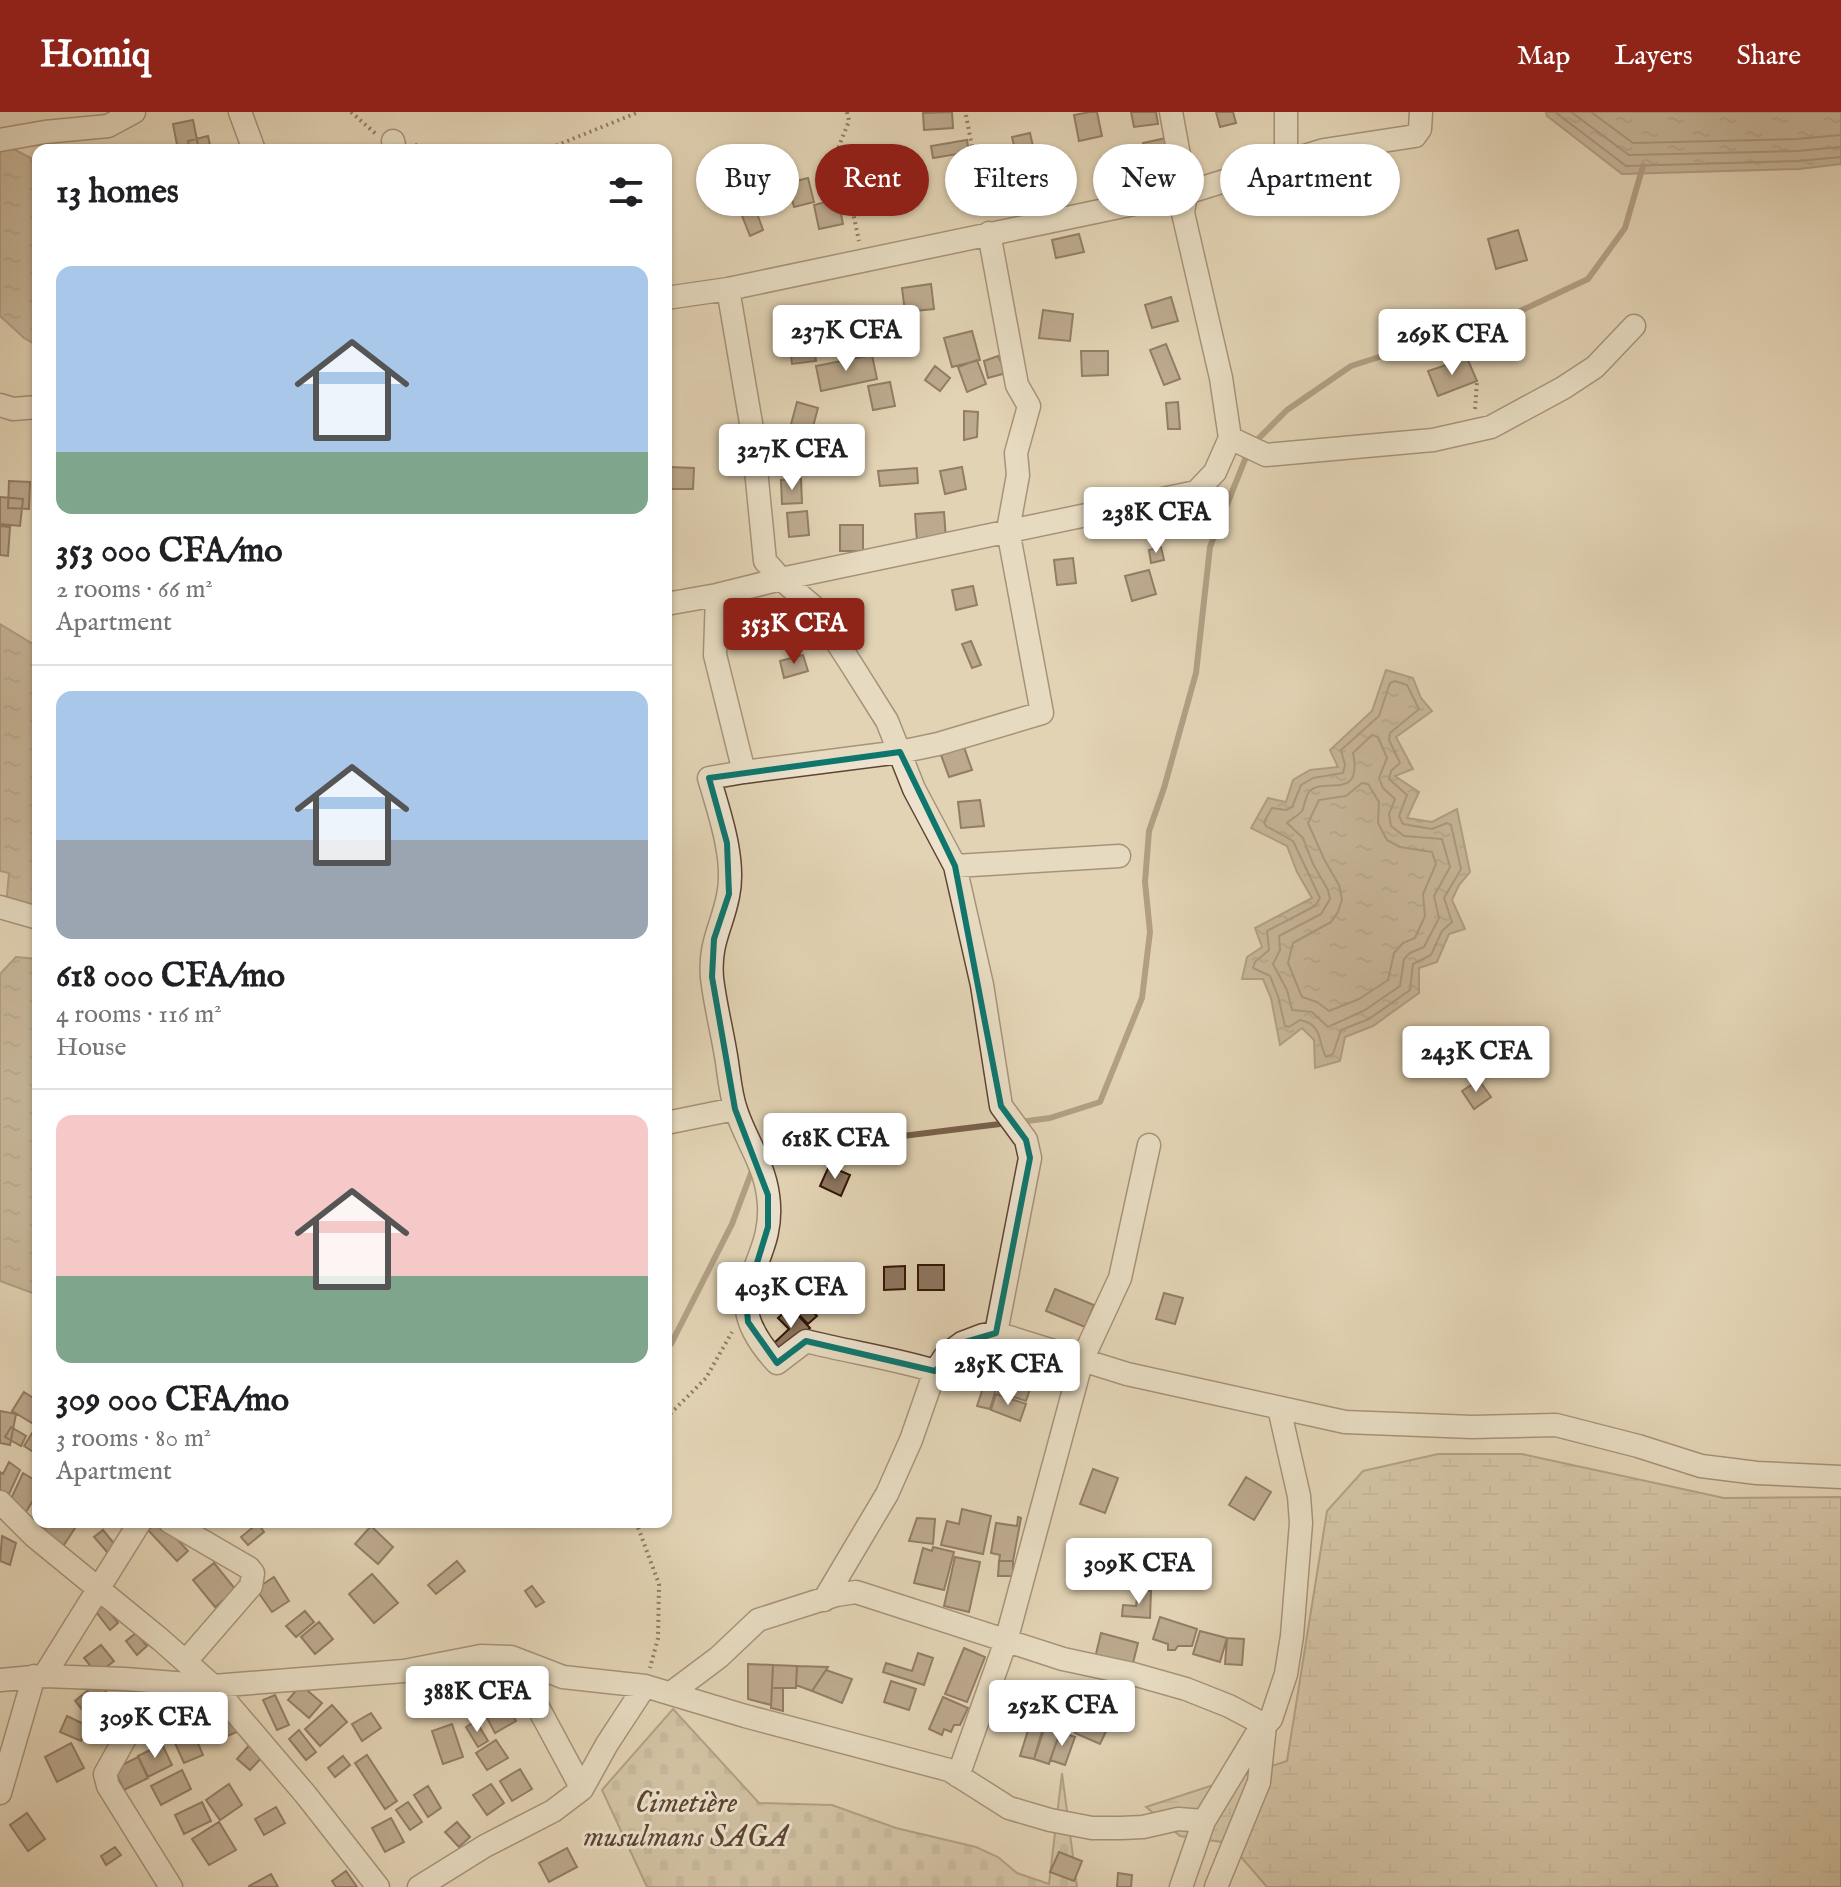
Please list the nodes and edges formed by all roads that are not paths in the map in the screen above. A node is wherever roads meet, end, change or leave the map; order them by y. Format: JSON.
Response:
{"nodes":[{"id":1,"x":134,"y":112,"type":"edge"},
{"id":2,"x":240,"y":112,"type":"edge"},
{"id":3,"x":1171,"y":112,"type":"edge"},
{"id":4,"x":1286,"y":112,"type":"edge"},
{"id":5,"x":1421,"y":112,"type":"edge"},
{"id":6,"x":107,"y":119,"type":"edge"},
{"id":7,"x":0,"y":140,"type":"edge"},
{"id":8,"x":252,"y":144,"type":"edge"},
{"id":9,"x":1177,"y":144,"type":"edge"},
{"id":10,"x":1286,"y":144,"type":"edge"},
{"id":11,"x":1363,"y":144,"type":"edge"},
{"id":12,"x":1093,"y":212,"type":"edge"},
{"id":13,"x":1184,"y":216,"type":"edge"},
{"id":14,"x":989,"y":233,"type":"junction"},
{"id":15,"x":728,"y":289,"type":"junction"},
{"id":16,"x":672,"y":297,"type":"edge"},
{"id":17,"x":1634,"y":326,"type":"dead end"},
{"id":18,"x":0,"y":405,"type":"edge"},
{"id":19,"x":32,"y":407,"type":"edge"},
{"id":20,"x":1230,"y":438,"type":"junction"},
{"id":21,"x":1008,"y":530,"type":"junction"},
{"id":22,"x":781,"y":579,"type":"junction"},
{"id":23,"x":717,"y":595,"type":"junction"},
{"id":24,"x":672,"y":603,"type":"edge"},
{"id":25,"x":900,"y":752,"type":"junction"},
{"id":26,"x":744,"y":772,"type":"junction"},
{"id":27,"x":1119,"y":856,"type":"dead end"},
{"id":28,"x":955,"y":866,"type":"junction"},
{"id":29,"x":0,"y":907,"type":"edge"},
{"id":30,"x":32,"y":916,"type":"edge"},
{"id":31,"x":735,"y":1109,"type":"junction"},
{"id":32,"x":672,"y":1122,"type":"edge"},
{"id":33,"x":1149,"y":1145,"type":"dead end"},
{"id":34,"x":996,"y":1333,"type":"junction"},
{"id":35,"x":1082,"y":1360,"type":"junction"},
{"id":36,"x":935,"y":1371,"type":"junction"},
{"id":37,"x":1279,"y":1408,"type":"junction"},
{"id":38,"x":1841,"y":1477,"type":"edge"},
{"id":39,"x":0,"y":1502,"type":"edge"},
{"id":40,"x":32,"y":1525,"type":"edge"},
{"id":41,"x":136,"y":1528,"type":"edge"},
{"id":42,"x":180,"y":1528,"type":"edge"},
{"id":43,"x":38,"y":1529,"type":"edge"},
{"id":44,"x":99,"y":1590,"type":"junction"},
{"id":45,"x":824,"y":1600,"type":"junction"},
{"id":46,"x":1006,"y":1641,"type":"junction"},
{"id":47,"x":511,"y":1657,"type":"junction"},
{"id":48,"x":186,"y":1661,"type":"junction"},
{"id":49,"x":39,"y":1676,"type":"junction"},
{"id":50,"x":0,"y":1680,"type":"edge"},
{"id":51,"x":156,"y":1683,"type":"junction"},
{"id":52,"x":213,"y":1686,"type":"junction"},
{"id":53,"x":645,"y":1686,"type":"junction"},
{"id":54,"x":671,"y":1693,"type":"junction"},
{"id":55,"x":1265,"y":1725,"type":"junction"},
{"id":56,"x":958,"y":1776,"type":"junction"},
{"id":57,"x":582,"y":1789,"type":"junction"},
{"id":58,"x":0,"y":1793,"type":"edge"},
{"id":59,"x":1204,"y":1821,"type":"junction"},
{"id":60,"x":171,"y":1887,"type":"edge"},
{"id":61,"x":378,"y":1887,"type":"edge"},
{"id":62,"x":419,"y":1887,"type":"edge"},
{"id":63,"x":1181,"y":1887,"type":"edge"},
{"id":64,"x":1216,"y":1887,"type":"edge"}],
"edges":[{"from":1,"to":6,"type":"street"},
{"from":2,"to":8,"type":"street"},
{"from":3,"to":9,"type":"street"},
{"from":4,"to":10,"type":"street"},
{"from":5,"to":11,"type":"street"},
{"from":6,"to":7,"type":"street"},
{"from":12,"to":14,"type":"street"},
{"from":13,"to":20,"type":"street"},
{"from":14,"to":15,"type":"street"},
{"from":14,"to":21,"type":"street"},
{"from":15,"to":16,"type":"street"},
{"from":15,"to":22,"type":"street"},
{"from":17,"to":20,"type":"street"},
{"from":18,"to":19,"type":"street"},
{"from":20,"to":21,"type":"street"},
{"from":21,"to":22,"type":"street"},
{"from":21,"to":25,"type":"street"},
{"from":22,"to":23,"type":"street"},
{"from":22,"to":25,"type":"street"},
{"from":23,"to":24,"type":"street"},
{"from":23,"to":26,"type":"street"},
{"from":25,"to":26,"type":"street"},
{"from":25,"to":28,"type":"street"},
{"from":26,"to":31,"type":"street"},
{"from":27,"to":28,"type":"street"},
{"from":28,"to":34,"type":"street"},
{"from":29,"to":30,"type":"street"},
{"from":31,"to":32,"type":"street"},
{"from":31,"to":36,"type":"street"},
{"from":33,"to":35,"type":"street"},
{"from":34,"to":35,"type":"street"},
{"from":34,"to":36,"type":"street"},
{"from":35,"to":37,"type":"street"},
{"from":35,"to":46,"type":"street"},
{"from":36,"to":45,"type":"street"},
{"from":37,"to":38,"type":"street"},
{"from":37,"to":55,"type":"street"},
{"from":39,"to":40,"type":"street"},
{"from":41,"to":44,"type":"street"},
{"from":42,"to":48,"type":"street"},
{"from":43,"to":44,"type":"street"},
{"from":44,"to":48,"type":"street"},
{"from":44,"to":49,"type":"street"},
{"from":45,"to":46,"type":"street"},
{"from":45,"to":54,"type":"street"},
{"from":46,"to":55,"type":"street"},
{"from":46,"to":56,"type":"street"},
{"from":47,"to":52,"type":"street"},
{"from":47,"to":53,"type":"street"},
{"from":47,"to":57,"type":"street"},
{"from":48,"to":52,"type":"street"},
{"from":49,"to":50,"type":"street"},
{"from":49,"to":51,"type":"street"},
{"from":49,"to":58,"type":"street"},
{"from":51,"to":52,"type":"street"},
{"from":51,"to":60,"type":"street"},
{"from":52,"to":61,"type":"street"},
{"from":53,"to":54,"type":"street"},
{"from":53,"to":57,"type":"street"},
{"from":54,"to":56,"type":"street"},
{"from":55,"to":59,"type":"street"},
{"from":55,"to":64,"type":"street"},
{"from":56,"to":59,"type":"street"},
{"from":57,"to":62,"type":"street"},
{"from":59,"to":63,"type":"street"}]}
